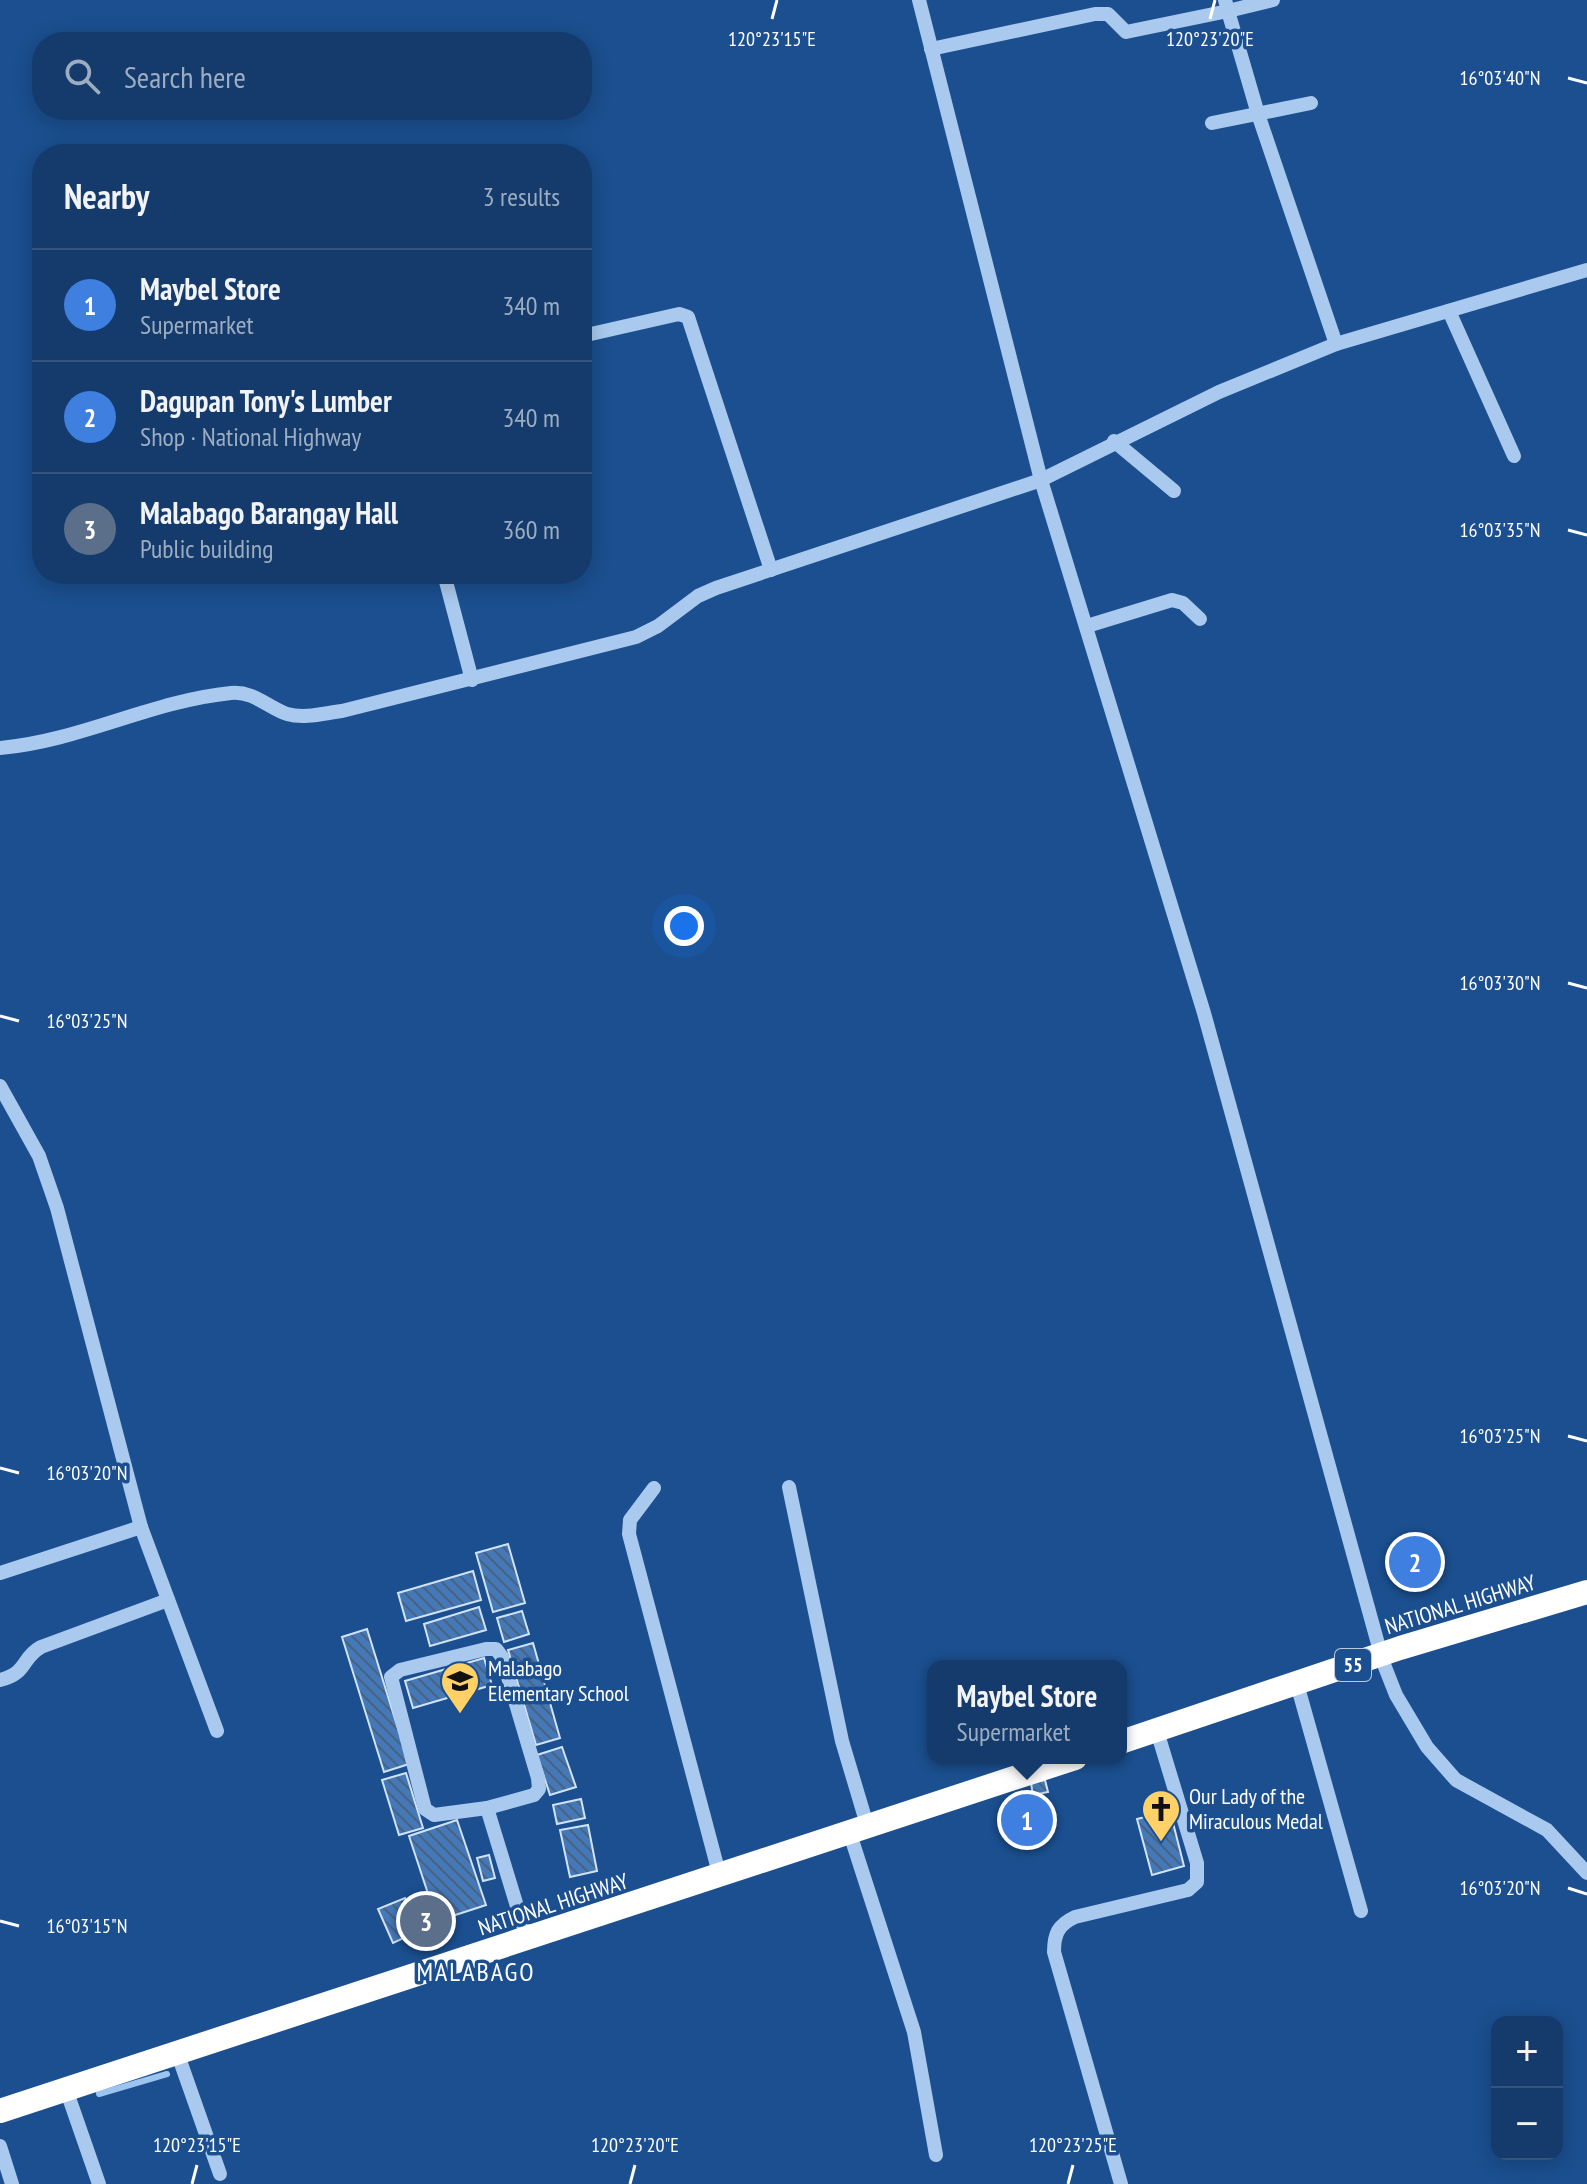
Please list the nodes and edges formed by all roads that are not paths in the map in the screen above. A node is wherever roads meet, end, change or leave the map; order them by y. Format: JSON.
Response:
{"nodes":[{"id":1,"x":919,"y":0,"type":"edge"},
{"id":2,"x":1273,"y":0,"type":"edge"},
{"id":3,"x":1226,"y":5,"type":"edge"},
{"id":4,"x":931,"y":49,"type":"junction"},
{"id":5,"x":1311,"y":103,"type":"dead end"},
{"id":6,"x":1258,"y":114,"type":"junction"},
{"id":7,"x":1212,"y":123,"type":"dead end"},
{"id":8,"x":1587,"y":270,"type":"edge"},
{"id":9,"x":1449,"y":311,"type":"junction"},
{"id":10,"x":592,"y":334,"type":"edge"},
{"id":11,"x":1336,"y":344,"type":"junction"},
{"id":12,"x":1114,"y":441,"type":"junction"},
{"id":13,"x":1514,"y":456,"type":"dead end"},
{"id":14,"x":1041,"y":480,"type":"junction"},
{"id":15,"x":1174,"y":491,"type":"dead end"},
{"id":16,"x":771,"y":570,"type":"junction"},
{"id":17,"x":447,"y":584,"type":"edge"},
{"id":18,"x":1200,"y":619,"type":"dead end"},
{"id":19,"x":1087,"y":626,"type":"junction"},
{"id":20,"x":472,"y":680,"type":"junction"},
{"id":21,"x":0,"y":748,"type":"edge"},
{"id":22,"x":0,"y":1086,"type":"edge"},
{"id":23,"x":789,"y":1487,"type":"dead end"},
{"id":24,"x":654,"y":1488,"type":"dead end"},
{"id":25,"x":141,"y":1527,"type":"junction"},
{"id":26,"x":0,"y":1573,"type":"edge"},
{"id":27,"x":1587,"y":1592,"type":"edge"},
{"id":28,"x":168,"y":1600,"type":"junction"},
{"id":29,"x":1382,"y":1655,"type":"junction"},
{"id":30,"x":0,"y":1680,"type":"edge"},
{"id":31,"x":1297,"y":1684,"type":"junction"},
{"id":32,"x":217,"y":1731,"type":"dead end"},
{"id":33,"x":1157,"y":1731,"type":"junction"},
{"id":34,"x":1127,"y":1740,"type":"edge"},
{"id":35,"x":1057,"y":1764,"type":"edge"},
{"id":36,"x":487,"y":1808,"type":"junction"},
{"id":37,"x":859,"y":1831,"type":"junction"},
{"id":38,"x":1587,"y":1873,"type":"edge"},
{"id":39,"x":720,"y":1877,"type":"junction"},
{"id":40,"x":1361,"y":1911,"type":"dead end"},
{"id":41,"x":527,"y":1939,"type":"junction"},
{"id":42,"x":178,"y":2055,"type":"junction"},
{"id":43,"x":67,"y":2092,"type":"junction"},
{"id":44,"x":0,"y":2111,"type":"edge"},
{"id":45,"x":0,"y":2146,"type":"edge"},
{"id":46,"x":936,"y":2155,"type":"dead end"},
{"id":47,"x":220,"y":2174,"type":"dead end"},
{"id":48,"x":12,"y":2184,"type":"edge"},
{"id":49,"x":99,"y":2184,"type":"edge"},
{"id":50,"x":1121,"y":2184,"type":"edge"}],
"edges":[{"from":1,"to":4,"type":"street"},
{"from":2,"to":3,"type":"street"},
{"from":3,"to":4,"type":"street"},
{"from":3,"to":6,"type":"street"},
{"from":4,"to":14,"type":"street"},
{"from":5,"to":6,"type":"street"},
{"from":6,"to":7,"type":"street"},
{"from":6,"to":11,"type":"street"},
{"from":8,"to":9,"type":"street"},
{"from":9,"to":11,"type":"street"},
{"from":9,"to":13,"type":"street"},
{"from":10,"to":16,"type":"street"},
{"from":11,"to":12,"type":"street"},
{"from":12,"to":14,"type":"street"},
{"from":12,"to":15,"type":"street"},
{"from":14,"to":16,"type":"street"},
{"from":14,"to":19,"type":"street"},
{"from":16,"to":20,"type":"street"},
{"from":17,"to":20,"type":"street"},
{"from":18,"to":19,"type":"street"},
{"from":19,"to":29,"type":"street"},
{"from":20,"to":21,"type":"street"},
{"from":22,"to":25,"type":"street"},
{"from":23,"to":37,"type":"street"},
{"from":24,"to":39,"type":"street"},
{"from":25,"to":26,"type":"street"},
{"from":25,"to":28,"type":"street"},
{"from":27,"to":29,"type":"highway","name":"NATIONAL HIGHWAY","number":"55"},
{"from":28,"to":30,"type":"street"},
{"from":28,"to":32,"type":"street"},
{"from":29,"to":31,"type":"highway","name":"NATIONAL HIGHWAY","number":"55"},
{"from":29,"to":38,"type":"street"},
{"from":31,"to":33,"type":"highway","name":"NATIONAL HIGHWAY","number":"55"},
{"from":31,"to":40,"type":"street"},
{"from":33,"to":34,"type":"highway","name":"NATIONAL HIGHWAY","number":"55"},
{"from":33,"to":50,"type":"street"},
{"from":35,"to":37,"type":"highway","name":"NATIONAL HIGHWAY"},
{"from":36,"to":36,"type":"street"},
{"from":36,"to":41,"type":"street"},
{"from":37,"to":39,"type":"highway","name":"NATIONAL HIGHWAY"},
{"from":37,"to":46,"type":"street"},
{"from":39,"to":41,"type":"highway","name":"NATIONAL HIGHWAY"},
{"from":41,"to":42,"type":"highway","name":"NATIONAL HIGHWAY"},
{"from":42,"to":43,"type":"highway","name":"NATIONAL HIGHWAY"},
{"from":42,"to":47,"type":"street"},
{"from":43,"to":44,"type":"highway","name":"NATIONAL HIGHWAY"},
{"from":43,"to":49,"type":"street"},
{"from":45,"to":48,"type":"street"}]}
